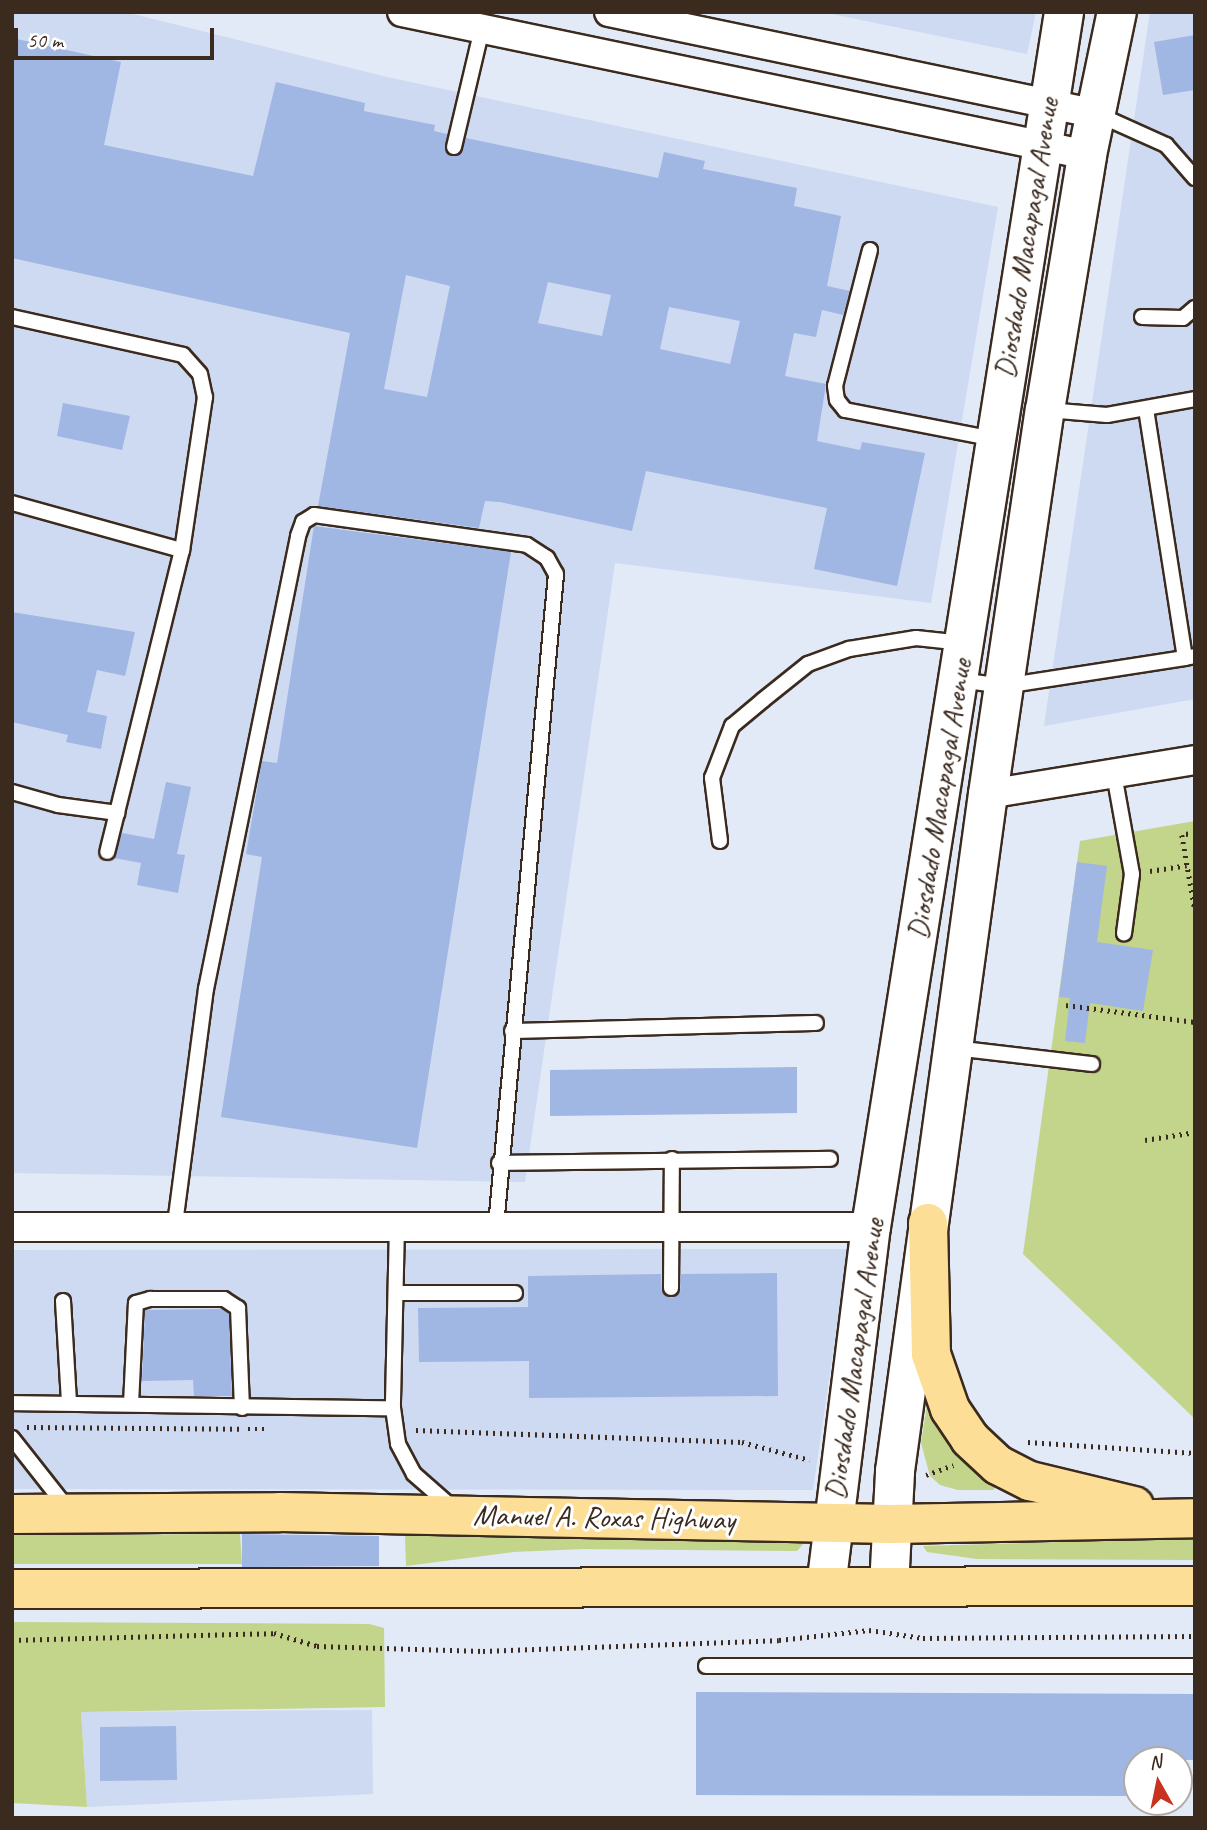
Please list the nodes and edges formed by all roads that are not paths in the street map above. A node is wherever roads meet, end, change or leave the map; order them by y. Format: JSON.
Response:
{"nodes":[{"id":1,"x":402,"y":12,"type":"edge"},
{"id":2,"x":609,"y":12,"type":"edge"},
{"id":3,"x":1064,"y":12,"type":"edge"},
{"id":4,"x":1117,"y":12,"type":"edge"},
{"id":5,"x":482,"y":29,"type":"junction"},
{"id":6,"x":1046,"y":103,"type":"junction"},
{"id":7,"x":1096,"y":114,"type":"junction"},
{"id":8,"x":1040,"y":145,"type":"junction"},
{"id":9,"x":454,"y":147,"type":"dead end"},
{"id":10,"x":1087,"y":155,"type":"junction"},
{"id":11,"x":1195,"y":178,"type":"edge"},
{"id":12,"x":870,"y":250,"type":"dead end"},
{"id":13,"x":1195,"y":308,"type":"edge"},
{"id":14,"x":12,"y":317,"type":"edge"},
{"id":15,"x":1142,"y":317,"type":"dead end"},
{"id":16,"x":1195,"y":399,"type":"edge"},
{"id":17,"x":1146,"y":409,"type":"junction"},
{"id":18,"x":1045,"y":410,"type":"junction"},
{"id":19,"x":994,"y":439,"type":"junction"},
{"id":20,"x":12,"y":503,"type":"edge"},
{"id":21,"x":182,"y":550,"type":"junction"},
{"id":22,"x":963,"y":643,"type":"junction"},
{"id":23,"x":1190,"y":657,"type":"edge"},
{"id":24,"x":958,"y":680,"type":"junction"},
{"id":25,"x":1004,"y":686,"type":"junction"},
{"id":26,"x":1195,"y":760,"type":"edge"},
{"id":27,"x":1114,"y":774,"type":"junction"},
{"id":28,"x":12,"y":792,"type":"edge"},
{"id":29,"x":988,"y":794,"type":"junction"},
{"id":30,"x":117,"y":813,"type":"junction"},
{"id":31,"x":720,"y":841,"type":"dead end"},
{"id":32,"x":107,"y":852,"type":"dead end"},
{"id":33,"x":1124,"y":933,"type":"dead end"},
{"id":34,"x":816,"y":1023,"type":"dead end"},
{"id":35,"x":512,"y":1031,"type":"junction"},
{"id":36,"x":954,"y":1048,"type":"junction"},
{"id":37,"x":1092,"y":1064,"type":"dead end"},
{"id":38,"x":672,"y":1159,"type":"junction"},
{"id":39,"x":830,"y":1159,"type":"dead end"},
{"id":40,"x":499,"y":1163,"type":"junction"},
{"id":41,"x":928,"y":1223,"type":"junction"},
{"id":42,"x":175,"y":1224,"type":"junction"},
{"id":43,"x":397,"y":1225,"type":"junction"},
{"id":44,"x":496,"y":1226,"type":"junction"},
{"id":45,"x":671,"y":1226,"type":"junction"},
{"id":46,"x":12,"y":1227,"type":"edge"},
{"id":47,"x":871,"y":1227,"type":"junction"},
{"id":48,"x":671,"y":1287,"type":"dead end"},
{"id":49,"x":397,"y":1293,"type":"junction"},
{"id":50,"x":515,"y":1293,"type":"dead end"},
{"id":51,"x":63,"y":1301,"type":"dead end"},
{"id":52,"x":12,"y":1403,"type":"edge"},
{"id":53,"x":69,"y":1403,"type":"junction"},
{"id":54,"x":131,"y":1404,"type":"junction"},
{"id":55,"x":242,"y":1408,"type":"junction"},
{"id":56,"x":393,"y":1408,"type":"junction"},
{"id":57,"x":12,"y":1438,"type":"edge"},
{"id":58,"x":12,"y":1514,"type":"edge"},
{"id":59,"x":72,"y":1514,"type":"junction"},
{"id":60,"x":460,"y":1514,"type":"junction"},
{"id":61,"x":1189,"y":1518,"type":"edge"},
{"id":62,"x":832,"y":1522,"type":"junction"},
{"id":63,"x":891,"y":1524,"type":"junction"},
{"id":64,"x":827,"y":1587,"type":"junction"},
{"id":65,"x":889,"y":1587,"type":"junction"},
{"id":66,"x":1195,"y":1587,"type":"edge"},
{"id":67,"x":12,"y":1589,"type":"edge"},
{"id":68,"x":706,"y":1666,"type":"dead end"},
{"id":69,"x":1195,"y":1666,"type":"edge"}],
"edges":[{"from":1,"to":5,"type":"street"},
{"from":2,"to":6,"type":"street"},
{"from":3,"to":6,"type":"main road","name":"Diosdado Macapagal Avenue"},
{"from":4,"to":7,"type":"main road","name":"Diosdado Macapagal Avenue"},
{"from":5,"to":8,"type":"street"},
{"from":5,"to":9,"type":"lane"},
{"from":6,"to":7,"type":"street"},
{"from":6,"to":8,"type":"main road","name":"Diosdado Macapagal Avenue"},
{"from":7,"to":10,"type":"main road","name":"Diosdado Macapagal Avenue"},
{"from":7,"to":11,"type":"lane"},
{"from":8,"to":10,"type":"street"},
{"from":8,"to":19,"type":"main road","name":"Diosdado Macapagal Avenue"},
{"from":10,"to":18,"type":"main road","name":"Diosdado Macapagal Avenue"},
{"from":12,"to":19,"type":"lane"},
{"from":13,"to":15,"type":"lane"},
{"from":14,"to":21,"type":"lane"},
{"from":16,"to":17,"type":"lane"},
{"from":17,"to":18,"type":"lane"},
{"from":17,"to":23,"type":"lane"},
{"from":18,"to":25,"type":"main road","name":"Diosdado Macapagal Avenue"},
{"from":19,"to":22,"type":"main road","name":"Diosdado Macapagal Avenue"},
{"from":20,"to":21,"type":"lane"},
{"from":21,"to":30,"type":"lane"},
{"from":22,"to":24,"type":"main road","name":"Diosdado Macapagal Avenue"},
{"from":22,"to":31,"type":"lane"},
{"from":23,"to":25,"type":"lane"},
{"from":24,"to":25,"type":"lane"},
{"from":24,"to":47,"type":"main road","name":"Diosdado Macapagal Avenue"},
{"from":25,"to":29,"type":"main road","name":"Diosdado Macapagal Avenue"},
{"from":26,"to":27,"type":"street"},
{"from":27,"to":29,"type":"street"},
{"from":27,"to":33,"type":"lane"},
{"from":28,"to":30,"type":"lane"},
{"from":29,"to":36,"type":"main road","name":"Diosdado Macapagal Avenue"},
{"from":30,"to":32,"type":"lane"},
{"from":34,"to":35,"type":"lane"},
{"from":35,"to":40,"type":"lane"},
{"from":35,"to":42,"type":"lane"},
{"from":36,"to":37,"type":"lane"},
{"from":36,"to":41,"type":"main road","name":"Diosdado Macapagal Avenue"},
{"from":38,"to":39,"type":"lane"},
{"from":38,"to":40,"type":"lane"},
{"from":38,"to":45,"type":"lane"},
{"from":40,"to":44,"type":"lane"},
{"from":41,"to":61,"type":"main road"},
{"from":41,"to":63,"type":"main road","name":"Diosdado Macapagal Avenue"},
{"from":42,"to":43,"type":"street"},
{"from":42,"to":46,"type":"street"},
{"from":43,"to":44,"type":"street"},
{"from":43,"to":49,"type":"lane"},
{"from":44,"to":45,"type":"street"},
{"from":45,"to":47,"type":"street"},
{"from":45,"to":48,"type":"lane"},
{"from":47,"to":62,"type":"main road","name":"Diosdado Macapagal Avenue"},
{"from":49,"to":50,"type":"lane"},
{"from":49,"to":56,"type":"lane"},
{"from":51,"to":53,"type":"lane"},
{"from":52,"to":53,"type":"lane"},
{"from":53,"to":54,"type":"lane"},
{"from":54,"to":55,"type":"lane"},
{"from":54,"to":55,"type":"lane"},
{"from":55,"to":56,"type":"lane"},
{"from":56,"to":60,"type":"lane"},
{"from":57,"to":59,"type":"lane"},
{"from":58,"to":59,"type":"main road","name":"Manuel A. Roxas Highway"},
{"from":59,"to":60,"type":"main road","name":"Manuel A. Roxas Highway"},
{"from":60,"to":62,"type":"main road","name":"Manuel A. Roxas Highway"},
{"from":61,"to":63,"type":"main road","name":"Manuel A. Roxas Highway"},
{"from":62,"to":63,"type":"main road","name":"Manuel A. Roxas Highway"},
{"from":62,"to":64,"type":"main road","name":"Diosdado Macapagal Avenue"},
{"from":63,"to":65,"type":"main road","name":"Diosdado Macapagal Avenue"},
{"from":64,"to":65,"type":"main road"},
{"from":64,"to":67,"type":"main road"},
{"from":65,"to":66,"type":"main road"},
{"from":68,"to":69,"type":"lane"}]}
